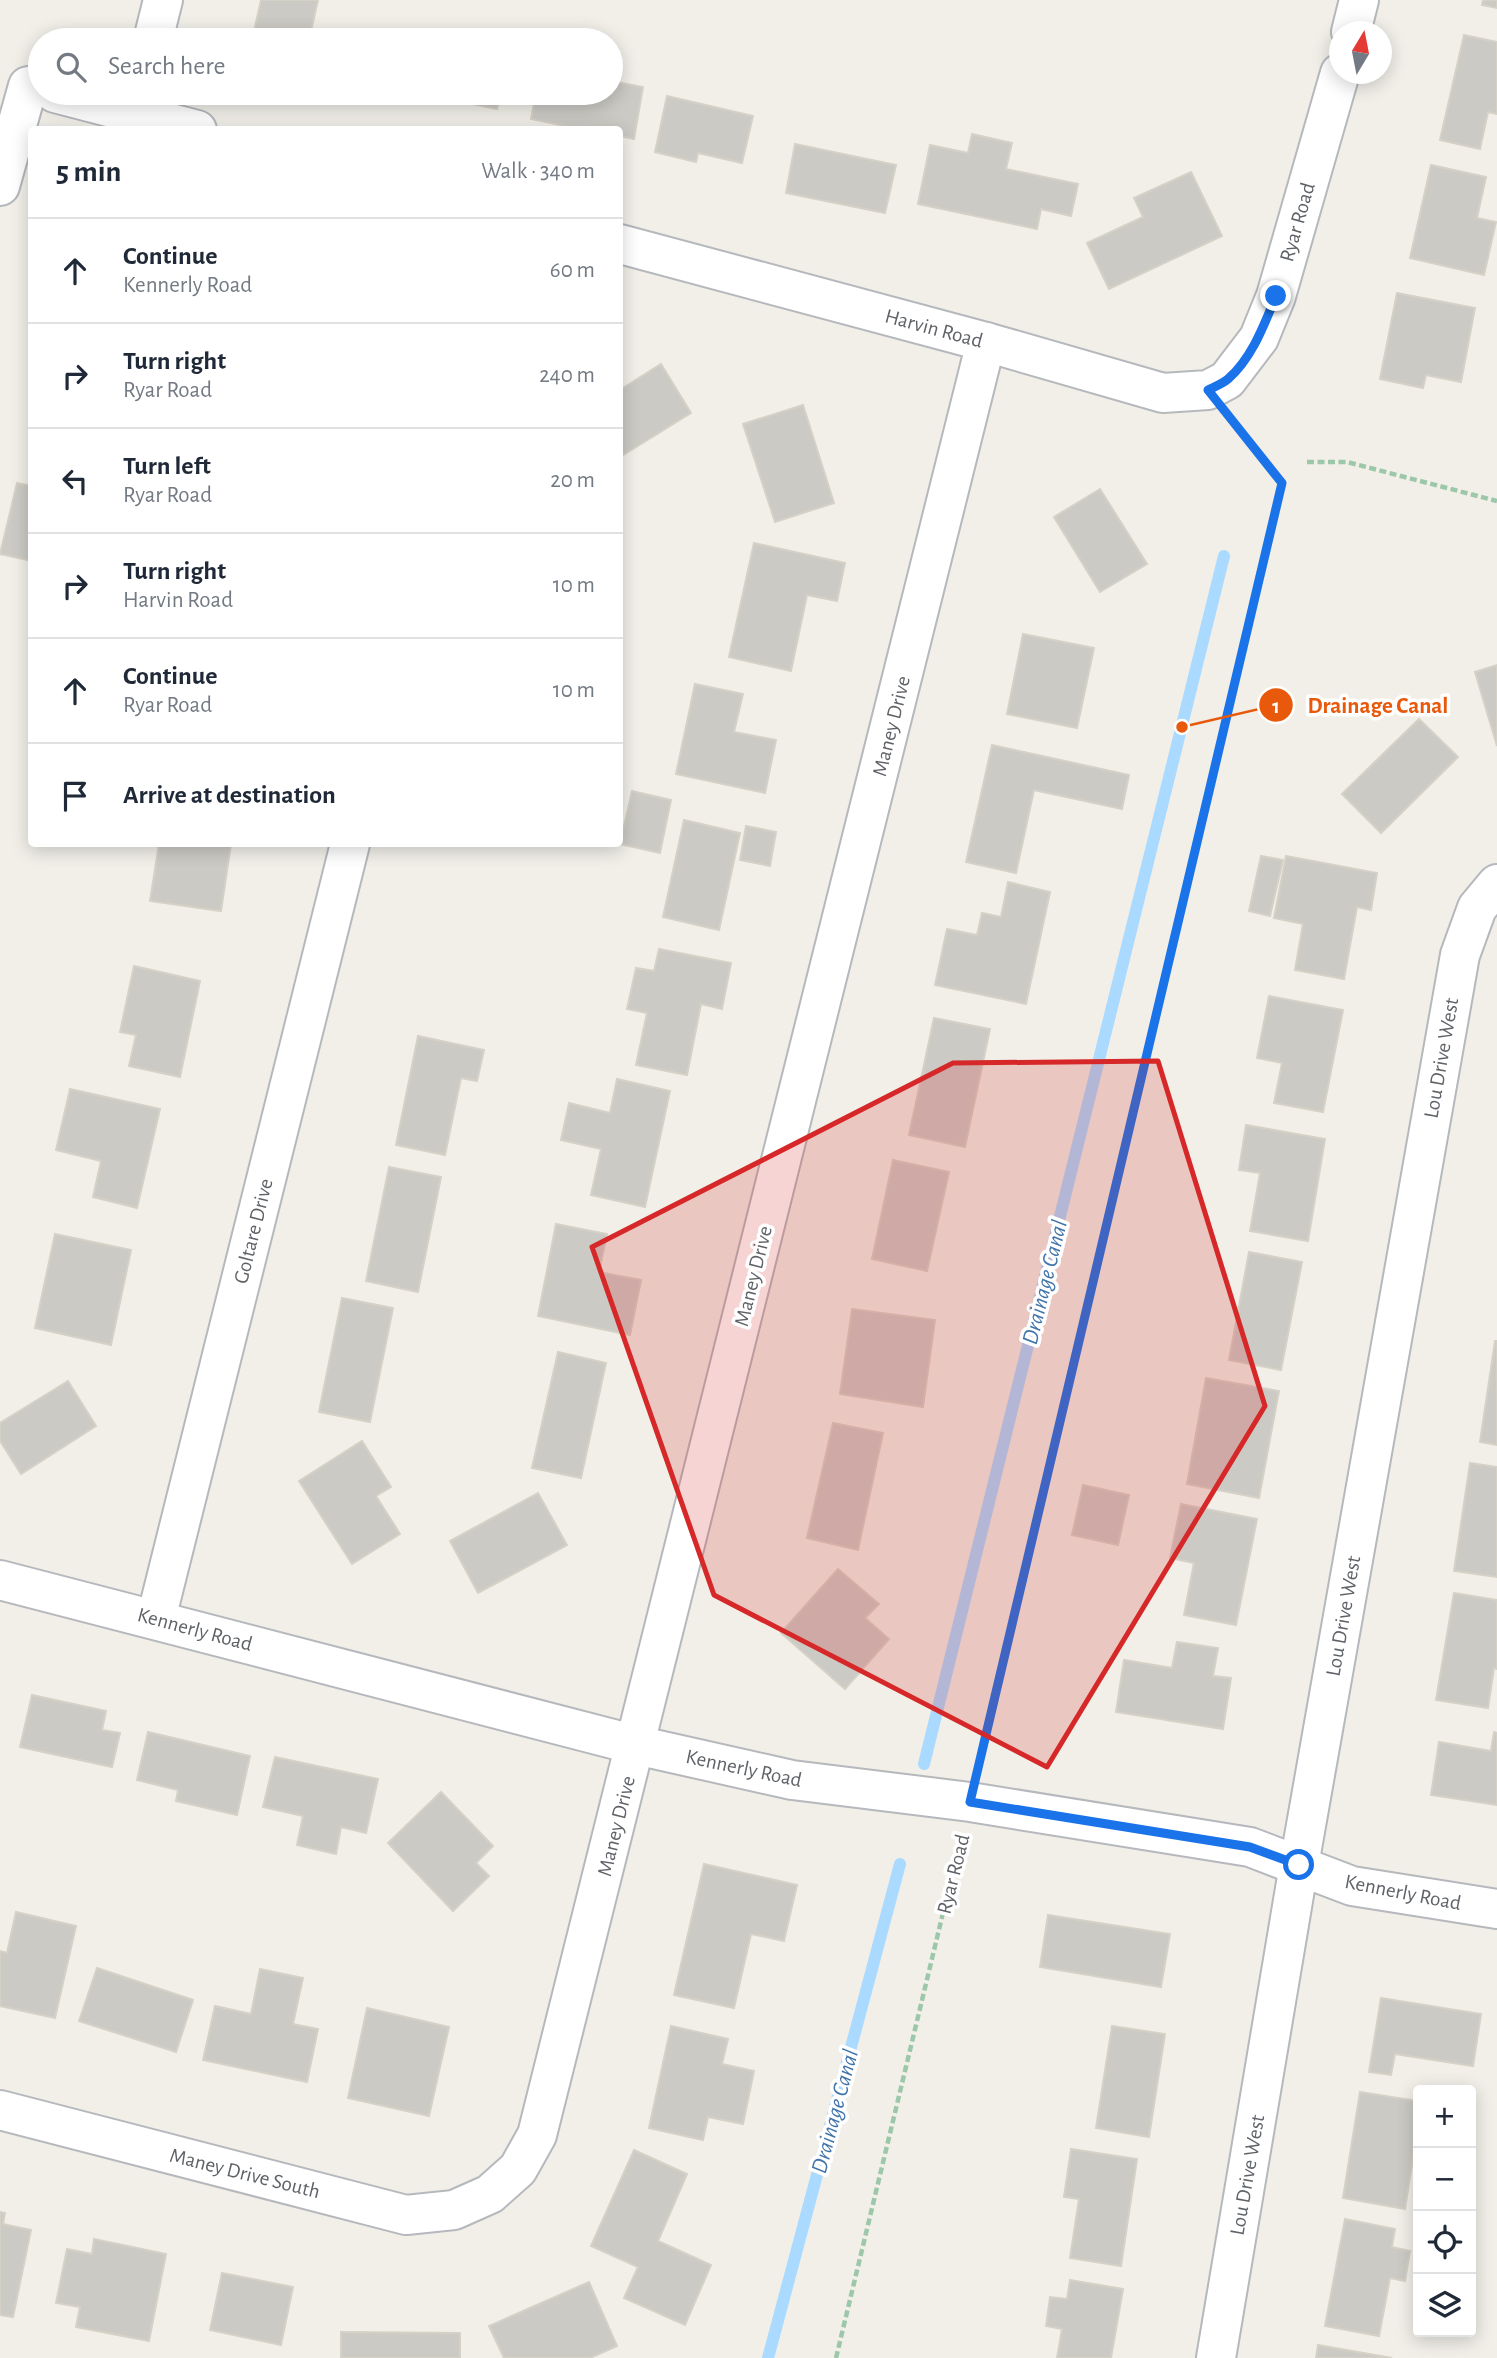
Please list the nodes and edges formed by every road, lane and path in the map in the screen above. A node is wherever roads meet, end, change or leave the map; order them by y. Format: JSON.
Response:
{"nodes":[{"id":1,"x":163,"y":0,"type":"edge"},
{"id":2,"x":1359,"y":0,"type":"edge"},
{"id":3,"x":1354,"y":21,"type":"edge"},
{"id":4,"x":156,"y":28,"type":"edge"},
{"id":5,"x":1336,"y":84,"type":"edge"},
{"id":6,"x":28,"y":97,"type":"edge"},
{"id":7,"x":141,"y":105,"type":"edge"},
{"id":8,"x":188,"y":126,"type":"edge"},
{"id":9,"x":0,"y":186,"type":"edge"},
{"id":10,"x":623,"y":245,"type":"edge"},
{"id":11,"x":986,"y":342,"type":"junction"},
{"id":12,"x":1208,"y":390,"type":"junction"},
{"id":13,"x":1307,"y":462,"type":"dead end"},
{"id":14,"x":1497,"y":501,"type":"edge"},
{"id":15,"x":349,"y":847,"type":"edge"},
{"id":16,"x":1497,"y":884,"type":"edge"},
{"id":17,"x":0,"y":1580,"type":"edge"},
{"id":18,"x":156,"y":1619,"type":"junction"},
{"id":19,"x":636,"y":1745,"type":"junction"},
{"id":20,"x":970,"y":1802,"type":"junction"},
{"id":21,"x":1299,"y":1865,"type":"junction"},
{"id":22,"x":1497,"y":1909,"type":"edge"},
{"id":23,"x":0,"y":2110,"type":"edge"},
{"id":24,"x":490,"y":2194,"type":"joint"},
{"id":25,"x":835,"y":2358,"type":"edge"},
{"id":26,"x":1216,"y":2358,"type":"edge"}],
"edges":[{"from":1,"to":4,"type":"street"},
{"from":2,"to":3,"type":"street"},
{"from":5,"to":12,"type":"street","name":"Ryar Road"},
{"from":6,"to":9,"type":"street"},
{"from":7,"to":8,"type":"street"},
{"from":10,"to":11,"type":"street","name":"Harvin Road"},
{"from":11,"to":12,"type":"street","name":"Harvin Road"},
{"from":11,"to":19,"type":"street","name":"Maney Drive"},
{"from":12,"to":20,"type":"path","name":"Ryar Road"},
{"from":13,"to":14,"type":"path"},
{"from":15,"to":18,"type":"street","name":"Goltare Drive"},
{"from":16,"to":21,"type":"street","name":"Lou Drive West"},
{"from":17,"to":18,"type":"street","name":"Kennerly Road"},
{"from":18,"to":19,"type":"street","name":"Kennerly Road"},
{"from":19,"to":20,"type":"street","name":"Kennerly Road"},
{"from":19,"to":24,"type":"street","name":"Maney Drive"},
{"from":20,"to":21,"type":"street","name":"Kennerly Road"},
{"from":20,"to":25,"type":"path","name":"Ryar Road"},
{"from":21,"to":22,"type":"street","name":"Kennerly Road"},
{"from":21,"to":26,"type":"street","name":"Lou Drive West"},
{"from":23,"to":24,"type":"street","name":"Maney Drive South"}]}
